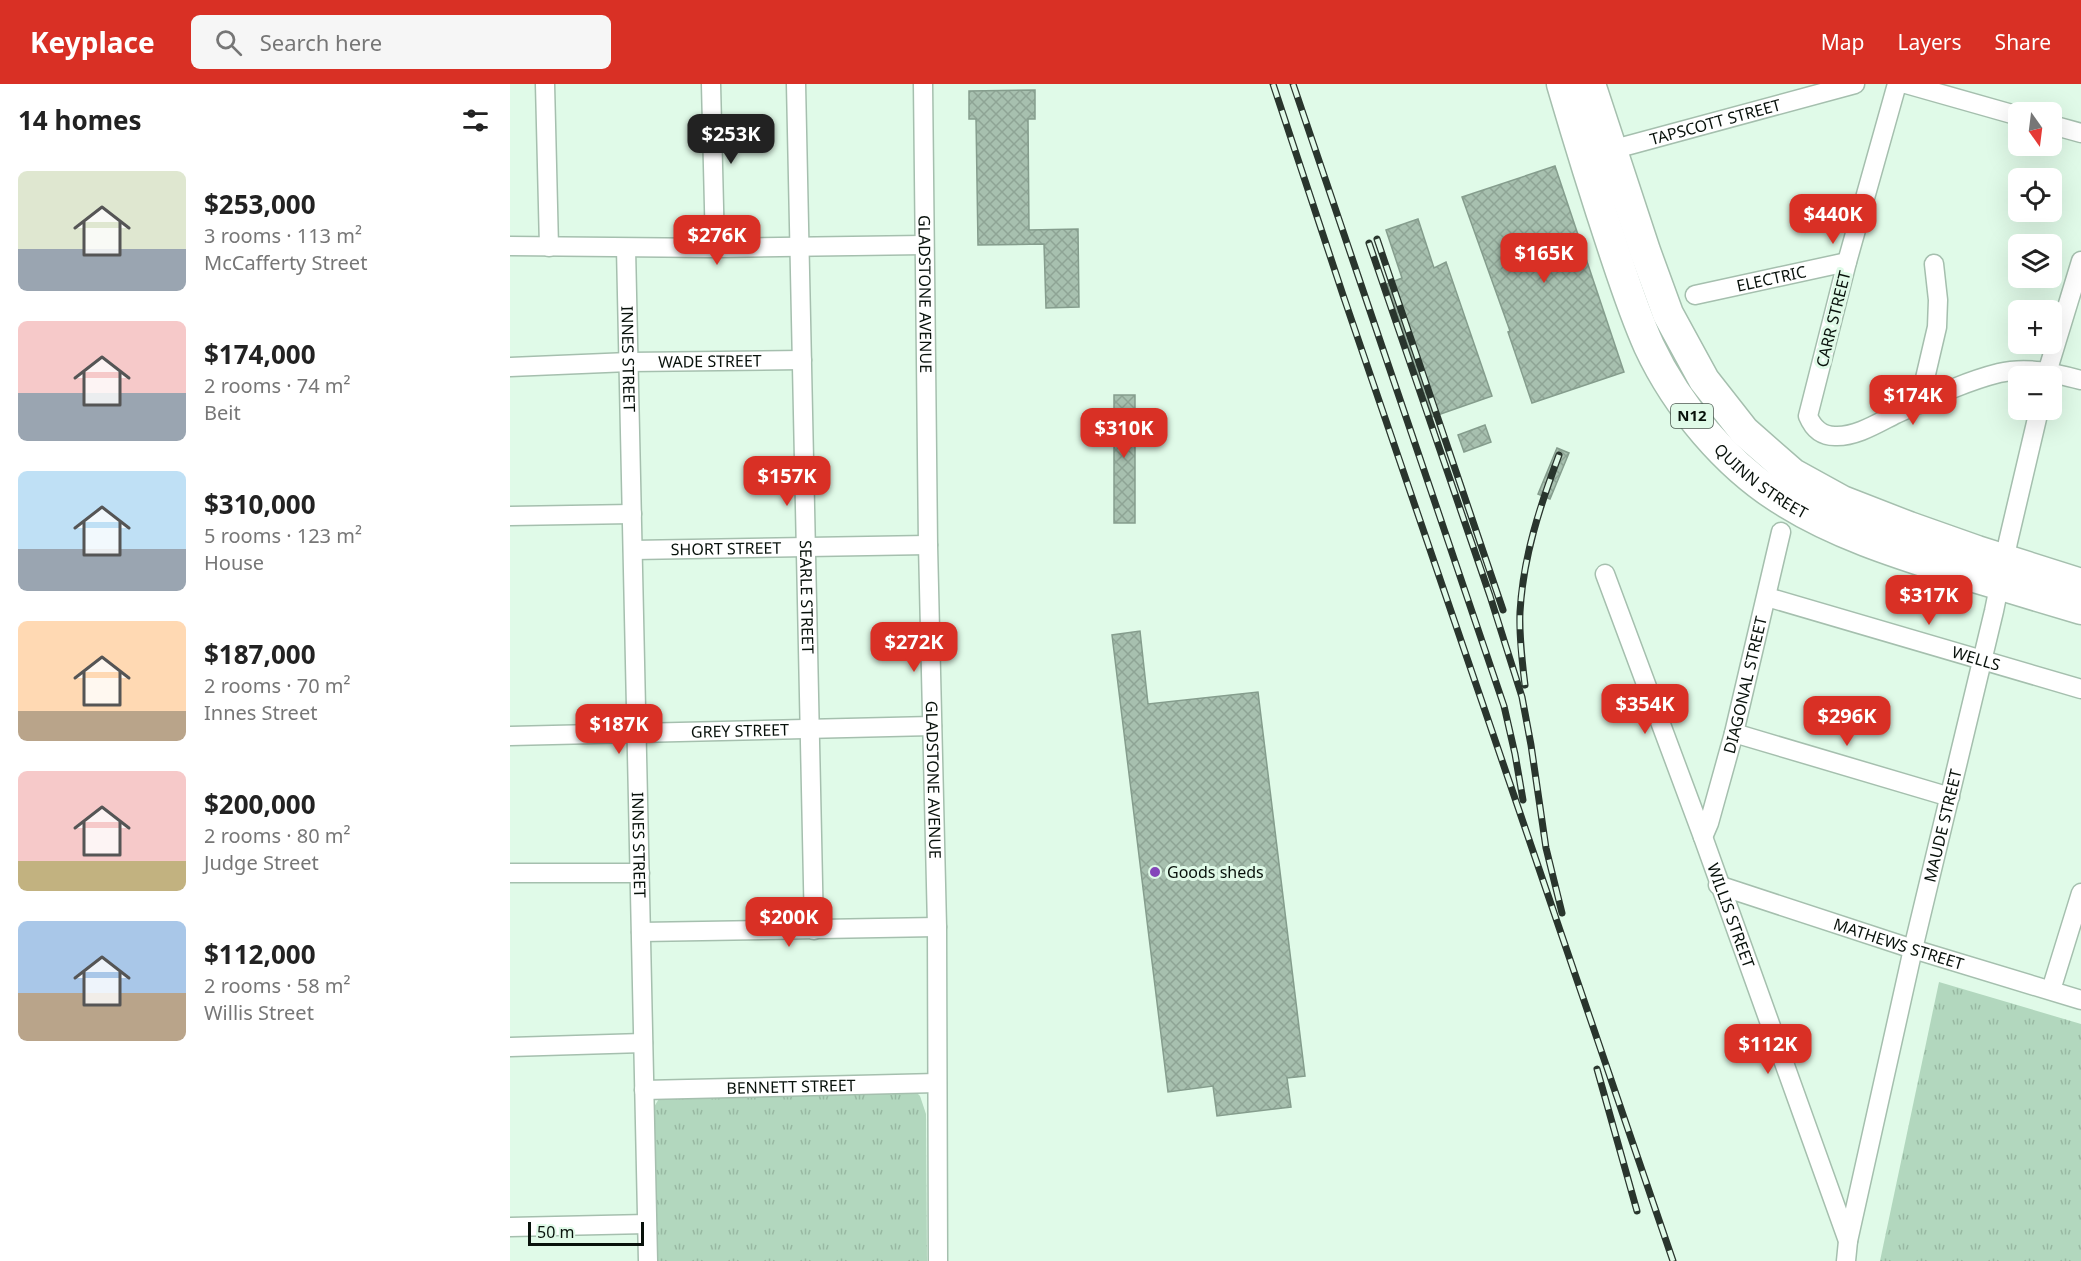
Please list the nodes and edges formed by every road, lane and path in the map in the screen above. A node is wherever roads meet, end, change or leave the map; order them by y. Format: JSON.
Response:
{"nodes":[{"id":1,"x":545,"y":84,"type":"edge"},
{"id":2,"x":711,"y":84,"type":"edge"},
{"id":3,"x":796,"y":84,"type":"edge"},
{"id":4,"x":923,"y":84,"type":"edge"},
{"id":5,"x":1562,"y":84,"type":"edge"},
{"id":6,"x":1590,"y":84,"type":"edge"},
{"id":7,"x":1855,"y":84,"type":"edge"},
{"id":8,"x":1897,"y":84,"type":"edge"},
{"id":9,"x":1906,"y":84,"type":"edge"},
{"id":10,"x":2008,"y":113,"type":"edge"},
{"id":11,"x":2062,"y":128,"type":"edge"},
{"id":12,"x":2081,"y":133,"type":"edge"},
{"id":13,"x":1611,"y":150,"type":"junction"},
{"id":14,"x":924,"y":245,"type":"junction"},
{"id":15,"x":510,"y":246,"type":"edge"},
{"id":16,"x":549,"y":247,"type":"junction"},
{"id":17,"x":800,"y":247,"type":"junction"},
{"id":18,"x":626,"y":248,"type":"junction"},
{"id":19,"x":715,"y":248,"type":"junction"},
{"id":20,"x":2081,"y":261,"type":"edge"},
{"id":21,"x":1847,"y":262,"type":"junction"},
{"id":22,"x":1934,"y":264,"type":"dead end"},
{"id":23,"x":1695,"y":295,"type":"dead end"},
{"id":24,"x":802,"y":360,"type":"junction"},
{"id":25,"x":629,"y":362,"type":"junction"},
{"id":26,"x":2049,"y":366,"type":"edge"},
{"id":27,"x":510,"y":367,"type":"edge"},
{"id":28,"x":2008,"y":372,"type":"edge"},
{"id":29,"x":2062,"y":377,"type":"edge"},
{"id":30,"x":2081,"y":380,"type":"edge"},
{"id":31,"x":1919,"y":404,"type":"junction"},
{"id":32,"x":2037,"y":420,"type":"edge"},
{"id":33,"x":632,"y":514,"type":"junction"},
{"id":34,"x":510,"y":516,"type":"edge"},
{"id":35,"x":1781,"y":532,"type":"dead end"},
{"id":36,"x":928,"y":545,"type":"junction"},
{"id":37,"x":806,"y":547,"type":"junction"},
{"id":38,"x":633,"y":550,"type":"junction"},
{"id":39,"x":2002,"y":573,"type":"junction"},
{"id":40,"x":1605,"y":574,"type":"dead end"},
{"id":41,"x":2081,"y":584,"type":"edge"},
{"id":42,"x":1767,"y":597,"type":"junction"},
{"id":43,"x":2081,"y":609,"type":"edge"},
{"id":44,"x":1982,"y":660,"type":"junction"},
{"id":45,"x":2081,"y":689,"type":"edge"},
{"id":46,"x":932,"y":726,"type":"junction"},
{"id":47,"x":810,"y":729,"type":"junction"},
{"id":48,"x":637,"y":733,"type":"junction"},
{"id":49,"x":1734,"y":733,"type":"junction"},
{"id":50,"x":510,"y":736,"type":"edge"},
{"id":51,"x":1950,"y":797,"type":"junction"},
{"id":52,"x":1702,"y":837,"type":"junction"},
{"id":53,"x":510,"y":873,"type":"edge"},
{"id":54,"x":640,"y":873,"type":"junction"},
{"id":55,"x":1718,"y":885,"type":"junction"},
{"id":56,"x":2081,"y":893,"type":"edge"},
{"id":57,"x":937,"y":927,"type":"junction"},
{"id":58,"x":814,"y":930,"type":"junction"},
{"id":59,"x":641,"y":932,"type":"junction"},
{"id":60,"x":1913,"y":949,"type":"junction"},
{"id":61,"x":2050,"y":990,"type":"junction"},
{"id":62,"x":2081,"y":1000,"type":"edge"},
{"id":63,"x":643,"y":1043,"type":"junction"},
{"id":64,"x":510,"y":1047,"type":"edge"},
{"id":65,"x":937,"y":1083,"type":"junction"},
{"id":66,"x":644,"y":1090,"type":"junction"},
{"id":67,"x":647,"y":1224,"type":"junction"},
{"id":68,"x":510,"y":1227,"type":"edge"},
{"id":69,"x":1848,"y":1241,"type":"junction"},
{"id":70,"x":648,"y":1261,"type":"edge"},
{"id":71,"x":938,"y":1261,"type":"edge"},
{"id":72,"x":1846,"y":1261,"type":"edge"}],
"edges":[{"from":1,"to":16,"type":"street"},
{"from":2,"to":19,"type":"street"},
{"from":3,"to":17,"type":"street","name":"SEARLE STREET"},
{"from":4,"to":14,"type":"street","name":"GLADSTONE AVENUE"},
{"from":5,"to":39,"type":"highway","name":"QUINN STREET","number":"N12"},
{"from":6,"to":13,"type":"highway","name":"QUINN STREET","number":"N12"},
{"from":7,"to":13,"type":"street","name":"TAPSCOTT STREET"},
{"from":8,"to":21,"type":"street","name":"CARR STREET"},
{"from":9,"to":10,"type":"street"},
{"from":11,"to":12,"type":"street"},
{"from":13,"to":39,"type":"highway","name":"QUINN STREET","number":"N12"},
{"from":14,"to":17,"type":"street"},
{"from":14,"to":36,"type":"street","name":"GLADSTONE AVENUE"},
{"from":15,"to":16,"type":"street"},
{"from":16,"to":18,"type":"street"},
{"from":17,"to":19,"type":"street"},
{"from":17,"to":24,"type":"street","name":"SEARLE STREET"},
{"from":18,"to":19,"type":"street"},
{"from":18,"to":25,"type":"street","name":"INNES STREET"},
{"from":20,"to":26,"type":"street"},
{"from":21,"to":23,"type":"street","name":"ELECTRIC"},
{"from":21,"to":31,"type":"street","name":"CARR STREET"},
{"from":22,"to":31,"type":"street"},
{"from":24,"to":25,"type":"street","name":"WADE STREET"},
{"from":24,"to":37,"type":"street","name":"SEARLE STREET"},
{"from":25,"to":27,"type":"street","name":"WADE STREET"},
{"from":25,"to":33,"type":"street","name":"INNES STREET"},
{"from":28,"to":31,"type":"street"},
{"from":29,"to":30,"type":"street"},
{"from":32,"to":39,"type":"street","name":"MAUDE STREET"},
{"from":33,"to":34,"type":"street"},
{"from":33,"to":38,"type":"street","name":"INNES STREET"},
{"from":35,"to":42,"type":"street","name":"DIAGONAL STREET"},
{"from":36,"to":37,"type":"street","name":"SHORT STREET"},
{"from":36,"to":46,"type":"street","name":"GLADSTONE AVENUE"},
{"from":37,"to":38,"type":"street","name":"SHORT STREET"},
{"from":37,"to":47,"type":"street","name":"SEARLE STREET"},
{"from":38,"to":48,"type":"street","name":"INNES STREET"},
{"from":39,"to":41,"type":"highway","name":"QUINN STREET","number":"N12"},
{"from":39,"to":43,"type":"highway","name":"QUINN STREET","number":"N12"},
{"from":39,"to":44,"type":"street","name":"MAUDE STREET"},
{"from":40,"to":52,"type":"street","name":"WILLIS STREET"},
{"from":42,"to":44,"type":"street","name":"WELLS"},
{"from":42,"to":49,"type":"street","name":"DIAGONAL STREET"},
{"from":44,"to":45,"type":"street","name":"WELLS"},
{"from":44,"to":51,"type":"street","name":"MAUDE STREET"},
{"from":46,"to":47,"type":"street","name":"GREY STREET"},
{"from":46,"to":57,"type":"street","name":"GLADSTONE AVENUE"},
{"from":47,"to":48,"type":"street","name":"GREY STREET"},
{"from":47,"to":58,"type":"street","name":"SEARLE STREET"},
{"from":48,"to":50,"type":"street","name":"GREY STREET"},
{"from":48,"to":54,"type":"street","name":"INNES STREET"},
{"from":49,"to":51,"type":"street"},
{"from":49,"to":52,"type":"street","name":"DIAGONAL STREET"},
{"from":51,"to":60,"type":"street","name":"MAUDE STREET"},
{"from":52,"to":55,"type":"street","name":"WILLIS STREET"},
{"from":53,"to":54,"type":"street"},
{"from":54,"to":59,"type":"street","name":"INNES STREET"},
{"from":55,"to":60,"type":"street","name":"MATHEWS STREET"},
{"from":55,"to":69,"type":"street","name":"WILLIS STREET"},
{"from":56,"to":61,"type":"street"},
{"from":57,"to":58,"type":"street"},
{"from":57,"to":65,"type":"street","name":"GLADSTONE AVENUE"},
{"from":58,"to":59,"type":"street"},
{"from":59,"to":63,"type":"street","name":"INNES STREET"},
{"from":60,"to":61,"type":"street","name":"MATHEWS STREET"},
{"from":60,"to":69,"type":"street","name":"MAUDE STREET"},
{"from":61,"to":62,"type":"street","name":"MATHEWS STREET"},
{"from":63,"to":64,"type":"street"},
{"from":63,"to":66,"type":"street","name":"INNES STREET"},
{"from":65,"to":66,"type":"street","name":"BENNETT STREET"},
{"from":65,"to":71,"type":"street","name":"GLADSTONE AVENUE"},
{"from":66,"to":67,"type":"street","name":"INNES STREET"},
{"from":67,"to":68,"type":"street"},
{"from":67,"to":70,"type":"street","name":"INNES STREET"},
{"from":69,"to":72,"type":"street","name":"WILLIS STREET"}]}
